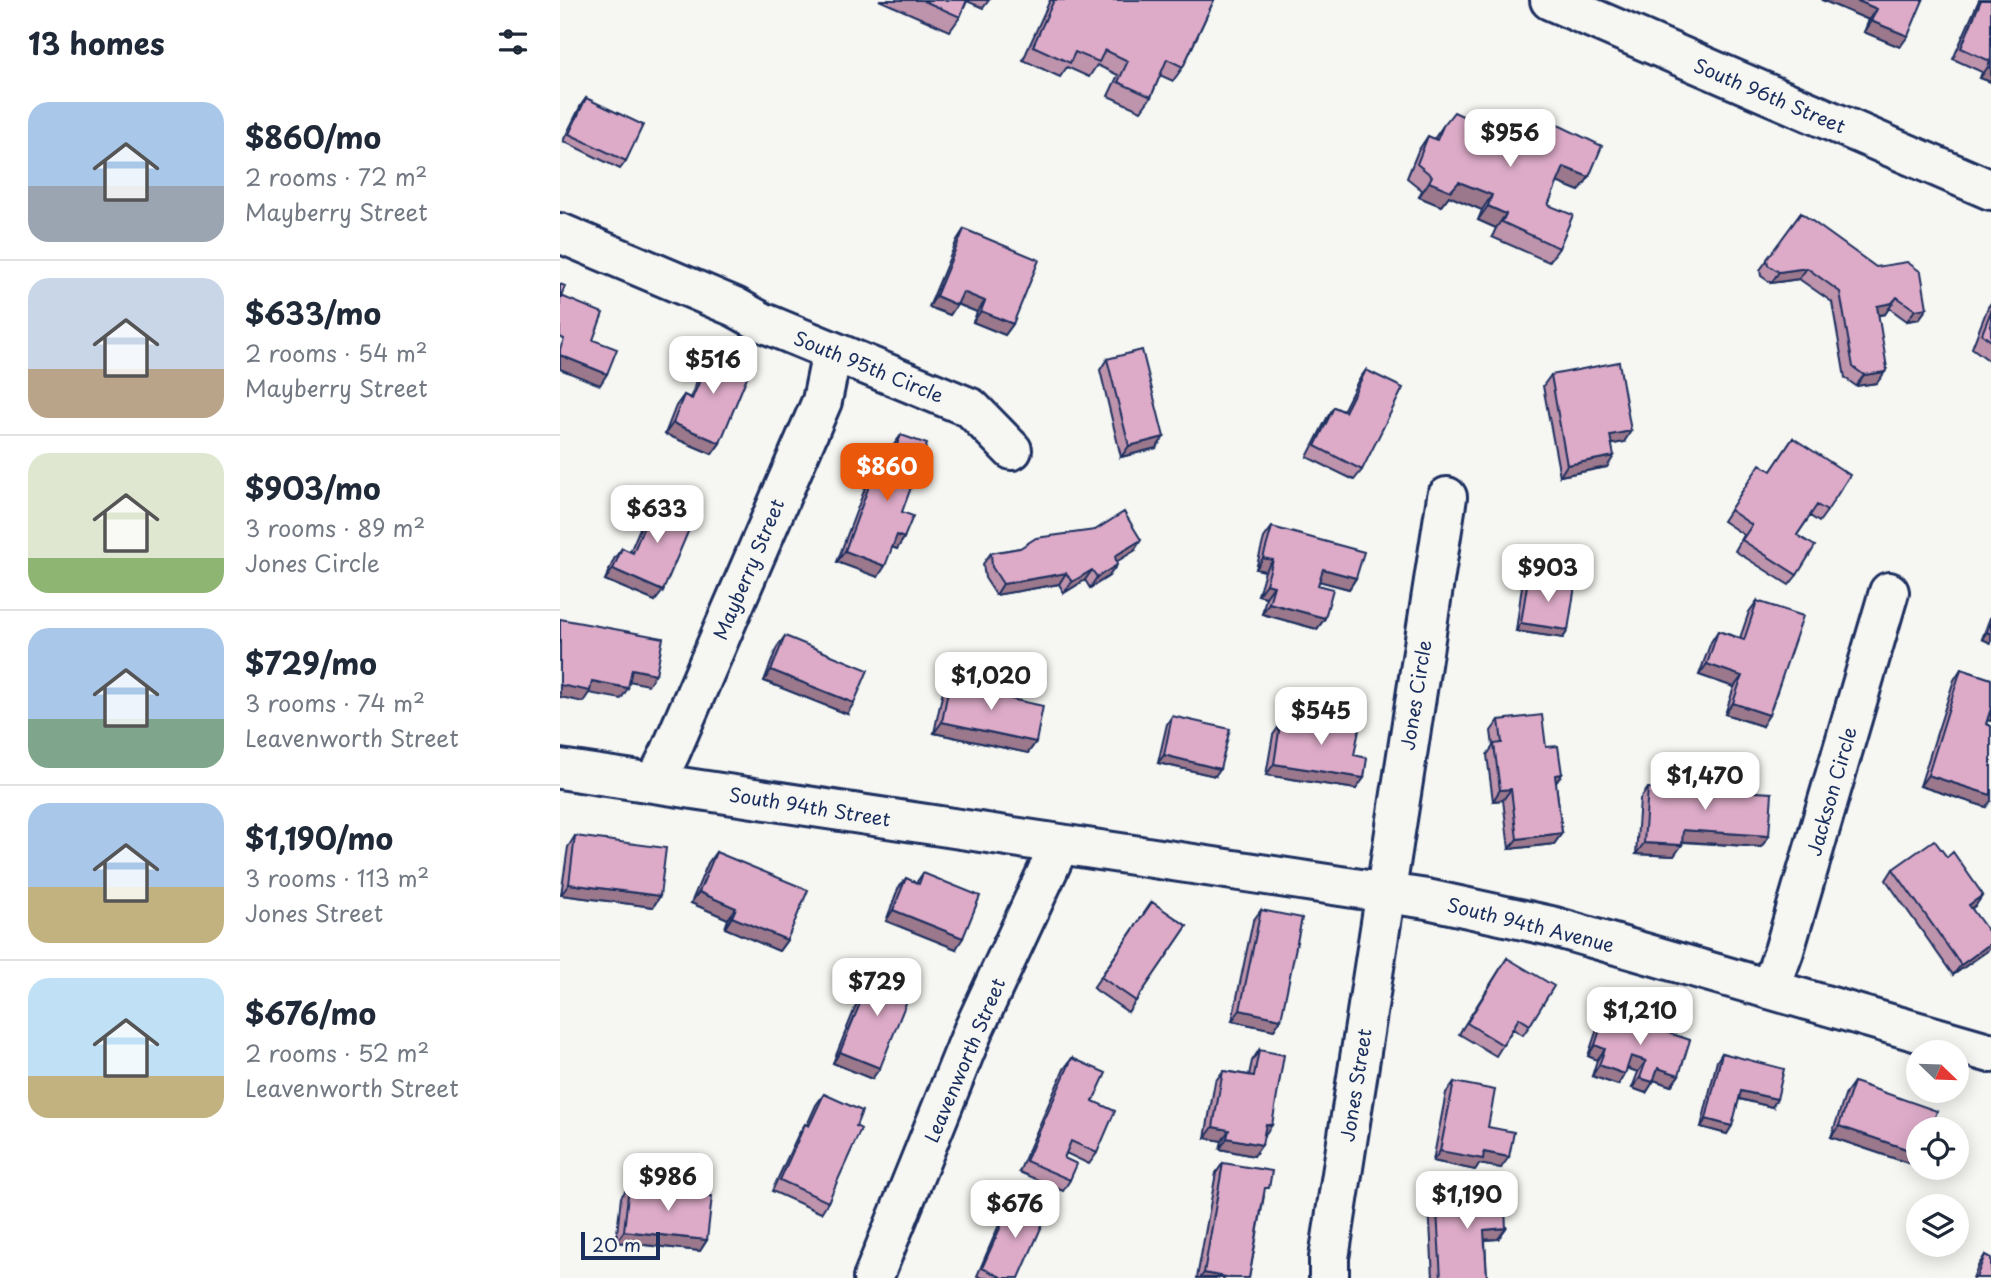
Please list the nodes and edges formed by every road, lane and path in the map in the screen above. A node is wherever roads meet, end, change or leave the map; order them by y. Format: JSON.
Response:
{"nodes":[{"id":1,"x":1550,"y":0,"type":"edge"},
{"id":2,"x":1991,"y":190,"type":"edge"},
{"id":3,"x":560,"y":233,"type":"edge"},
{"id":4,"x":832,"y":352,"type":"junction"},
{"id":5,"x":1012,"y":450,"type":"dead end"},
{"id":6,"x":1447,"y":497,"type":"dead end"},
{"id":7,"x":1889,"y":592,"type":"dead end"},
{"id":8,"x":560,"y":769,"type":"edge"},
{"id":9,"x":655,"y":783,"type":"junction"},
{"id":10,"x":1060,"y":844,"type":"junction"},
{"id":11,"x":1384,"y":893,"type":"junction"},
{"id":12,"x":1770,"y":989,"type":"junction"},
{"id":13,"x":1991,"y":1053,"type":"edge"},
{"id":14,"x":873,"y":1278,"type":"edge"},
{"id":15,"x":1329,"y":1278,"type":"edge"}],
"edges":[{"from":1,"to":2,"type":"street","name":"South 96th Street"},
{"from":3,"to":4,"type":"street","name":"South 95th Circle"},
{"from":4,"to":5,"type":"street","name":"South 95th Circle"},
{"from":4,"to":9,"type":"street","name":"Mayberry Street"},
{"from":6,"to":11,"type":"street","name":"Jones Circle"},
{"from":7,"to":12,"type":"street","name":"Jackson Circle"},
{"from":8,"to":9,"type":"street","name":"South 94th Street"},
{"from":9,"to":10,"type":"street","name":"South 94th Street"},
{"from":10,"to":11,"type":"street","name":"South 94th Avenue"},
{"from":10,"to":14,"type":"street","name":"Leavenworth Street"},
{"from":11,"to":12,"type":"street","name":"South 94th Avenue"},
{"from":11,"to":15,"type":"street","name":"Jones Street"},
{"from":12,"to":13,"type":"street","name":"South 94th Avenue"}]}
